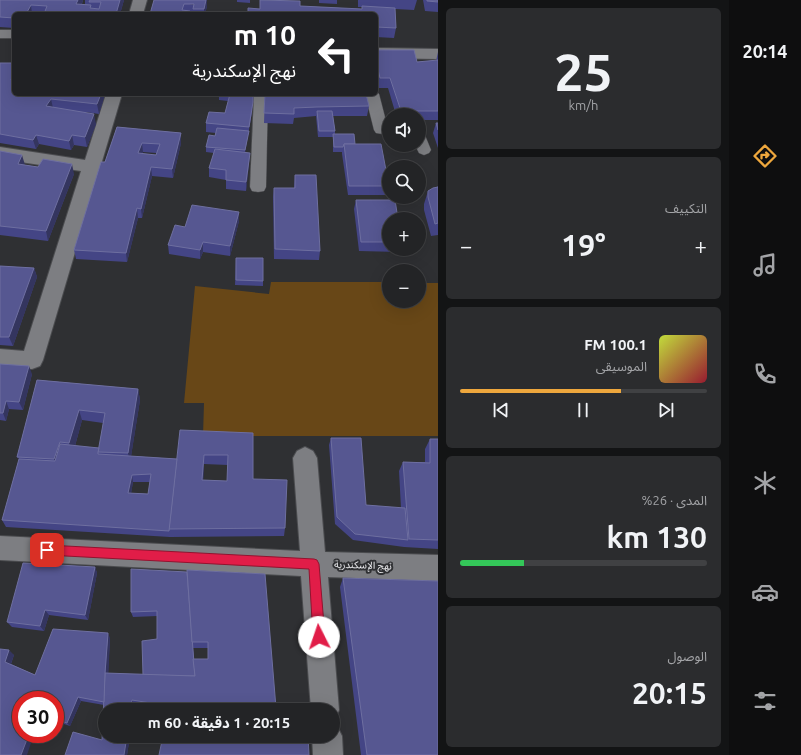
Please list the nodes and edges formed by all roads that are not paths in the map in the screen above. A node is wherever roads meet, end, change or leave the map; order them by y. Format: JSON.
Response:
{"nodes":[{"id":1,"x":140,"y":0,"type":"edge"},
{"id":2,"x":137,"y":12,"type":"edge"},
{"id":3,"x":0,"y":34,"type":"edge"},
{"id":4,"x":12,"y":34,"type":"edge"},
{"id":5,"x":378,"y":52,"type":"edge"},
{"id":6,"x":438,"y":54,"type":"edge"},
{"id":7,"x":113,"y":96,"type":"edge"},
{"id":8,"x":261,"y":96,"type":"edge"},
{"id":9,"x":372,"y":96,"type":"edge"},
{"id":10,"x":382,"y":130,"type":"edge"},
{"id":11,"x":0,"y":152,"type":"edge"},
{"id":12,"x":92,"y":167,"type":"junction"},
{"id":13,"x":258,"y":187,"type":"dead end"},
{"id":14,"x":0,"y":358,"type":"edge"},
{"id":15,"x":305,"y":458,"type":"dead end"},
{"id":16,"x":0,"y":548,"type":"edge"},
{"id":17,"x":314,"y":564,"type":"junction"},
{"id":18,"x":438,"y":568,"type":"edge"},
{"id":19,"x":324,"y":703,"type":"edge"},
{"id":20,"x":327,"y":743,"type":"edge"},
{"id":21,"x":328,"y":755,"type":"edge"}],
"edges":[{"from":1,"to":2,"type":"street"},
{"from":3,"to":4,"type":"street"},
{"from":5,"to":6,"type":"street"},
{"from":7,"to":12,"type":"street"},
{"from":8,"to":13,"type":"lane"},
{"from":9,"to":10,"type":"lane"},
{"from":11,"to":12,"type":"street"},
{"from":12,"to":14,"type":"street"},
{"from":15,"to":17,"type":"street"},
{"from":16,"to":17,"type":"street","name":"نهج الإسكندرية"},
{"from":17,"to":18,"type":"street","name":"نهج الإسكندرية"},
{"from":17,"to":19,"type":"street"},
{"from":20,"to":21,"type":"street"}]}
